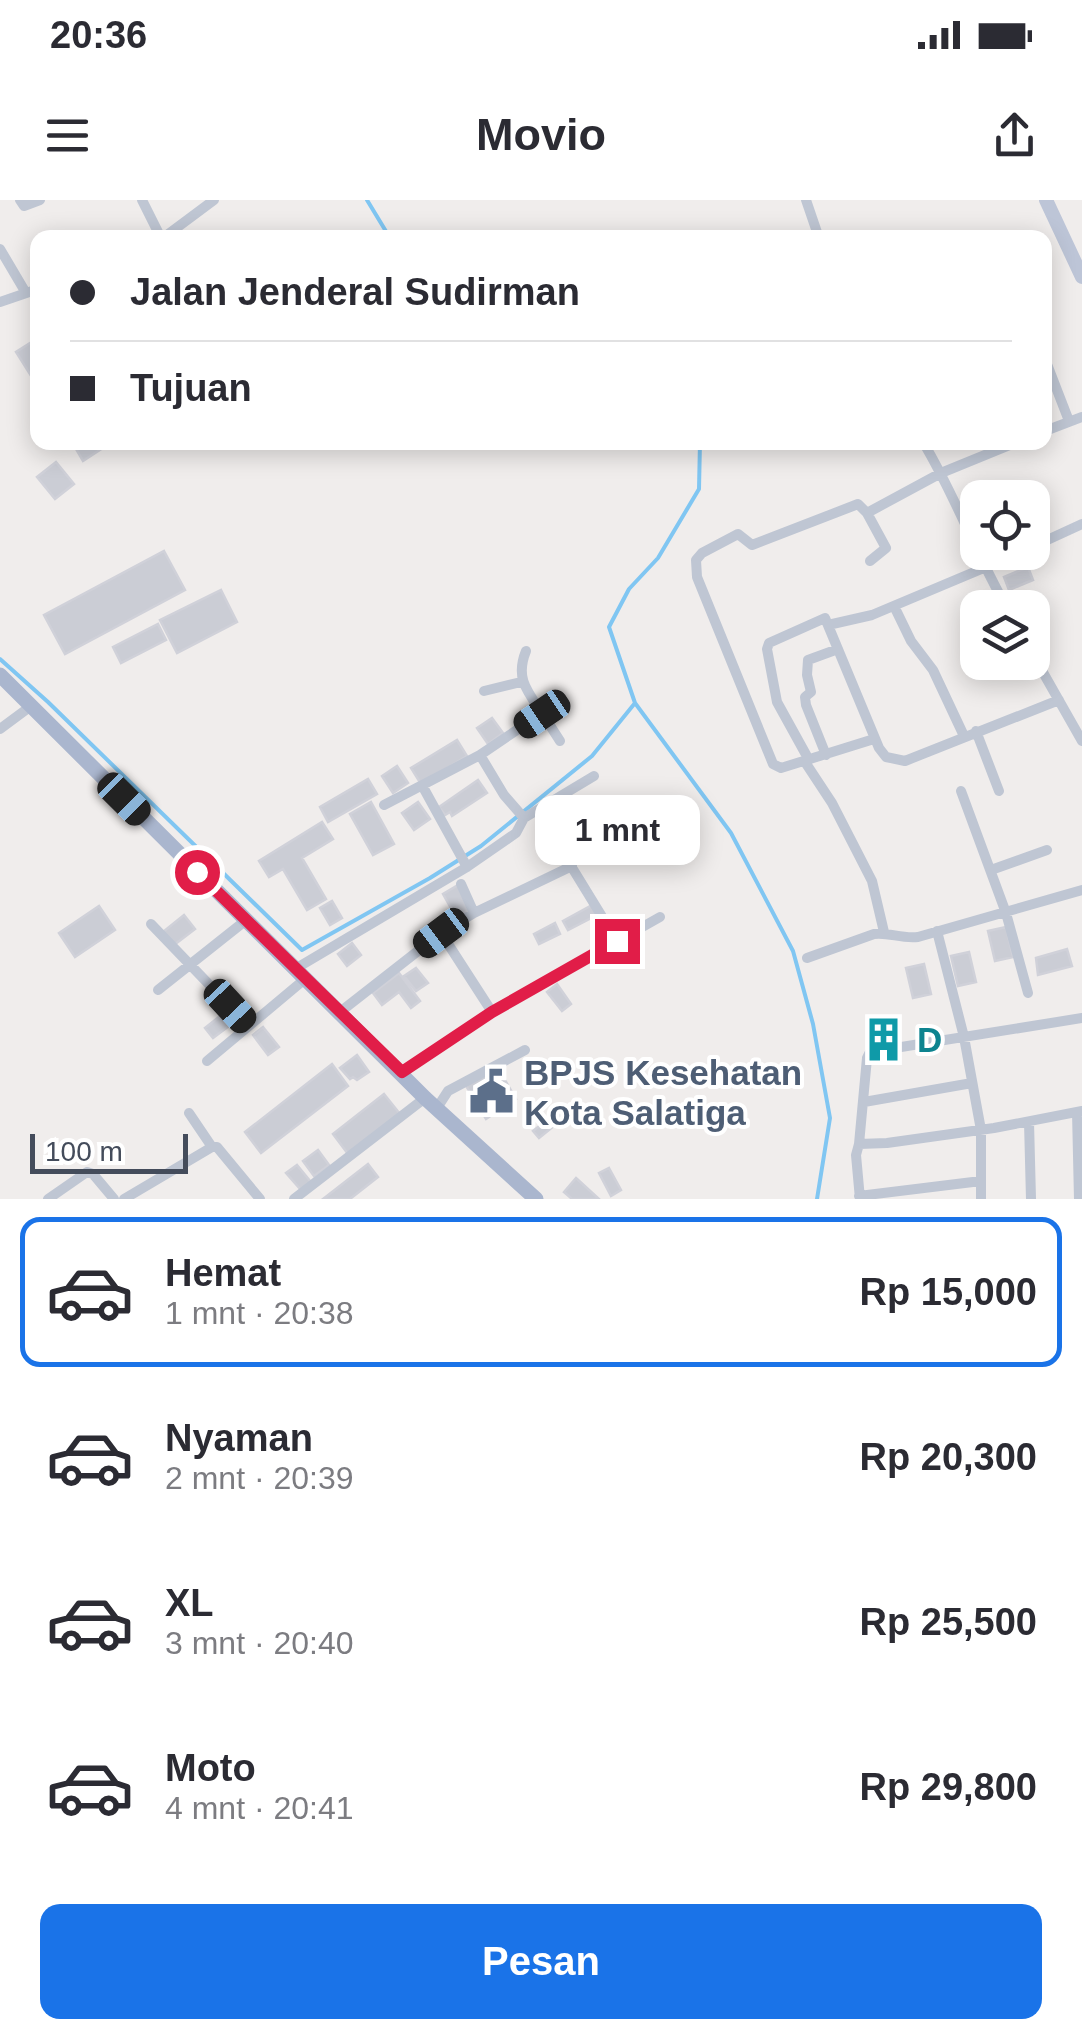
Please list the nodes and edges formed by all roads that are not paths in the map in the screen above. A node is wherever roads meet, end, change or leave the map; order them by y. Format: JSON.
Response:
{"nodes":[{"id":1,"x":20,"y":200,"type":"edge"},
{"id":2,"x":40,"y":200,"type":"edge"},
{"id":3,"x":142,"y":200,"type":"edge"},
{"id":4,"x":806,"y":200,"type":"edge"},
{"id":5,"x":1046,"y":200,"type":"edge"},
{"id":6,"x":211,"y":201,"type":"edge"},
{"id":7,"x":158,"y":230,"type":"edge"},
{"id":8,"x":173,"y":230,"type":"edge"},
{"id":9,"x":817,"y":230,"type":"edge"},
{"id":10,"x":0,"y":249,"type":"edge"},
{"id":11,"x":1080,"y":267,"type":"edge"},
{"id":12,"x":30,"y":288,"type":"edge"},
{"id":13,"x":30,"y":292,"type":"edge"},
{"id":14,"x":0,"y":302,"type":"edge"},
{"id":15,"x":1052,"y":377,"type":"edge"},
{"id":16,"x":1082,"y":416,"type":"edge"},
{"id":17,"x":1069,"y":422,"type":"junction"},
{"id":18,"x":1052,"y":428,"type":"edge"},
{"id":19,"x":928,"y":450,"type":"edge"},
{"id":20,"x":997,"y":450,"type":"edge"},
{"id":21,"x":941,"y":473,"type":"junction"},
{"id":22,"x":867,"y":512,"type":"junction"},
{"id":23,"x":960,"y":515,"type":"edge"},
{"id":24,"x":1082,"y":524,"type":"edge"},
{"id":25,"x":1050,"y":539,"type":"edge"},
{"id":26,"x":870,"y":562,"type":"dead end"},
{"id":27,"x":977,"y":570,"type":"edge"},
{"id":28,"x":894,"y":606,"type":"junction"},
{"id":29,"x":825,"y":617,"type":"junction"},
{"id":30,"x":838,"y":649,"type":"junction"},
{"id":31,"x":526,"y":651,"type":"dead end"},
{"id":32,"x":0,"y":675,"type":"edge"},
{"id":33,"x":1048,"y":680,"type":"edge"},
{"id":34,"x":521,"y":682,"type":"junction"},
{"id":35,"x":484,"y":691,"type":"dead end"},
{"id":36,"x":1059,"y":700,"type":"junction"},
{"id":37,"x":31,"y":706,"type":"junction"},
{"id":38,"x":542,"y":714,"type":"junction"},
{"id":39,"x":0,"y":729,"type":"edge"},
{"id":40,"x":976,"y":732,"type":"junction"},
{"id":41,"x":964,"y":736,"type":"junction"},
{"id":42,"x":874,"y":739,"type":"junction"},
{"id":43,"x":1082,"y":741,"type":"edge"},
{"id":44,"x":560,"y":742,"type":"dead end"},
{"id":45,"x":480,"y":755,"type":"junction"},
{"id":46,"x":826,"y":755,"type":"junction"},
{"id":47,"x":807,"y":761,"type":"junction"},
{"id":48,"x":594,"y":776,"type":"dead end"},
{"id":49,"x":423,"y":787,"type":"junction"},
{"id":50,"x":961,"y":791,"type":"dead end"},
{"id":51,"x":999,"y":791,"type":"dead end"},
{"id":52,"x":384,"y":805,"type":"dead end"},
{"id":53,"x":518,"y":812,"type":"junction"},
{"id":54,"x":560,"y":848,"type":"dead end"},
{"id":55,"x":1047,"y":850,"type":"dead end"},
{"id":56,"x":464,"y":859,"type":"junction"},
{"id":57,"x":572,"y":866,"type":"junction"},
{"id":58,"x":991,"y":870,"type":"junction"},
{"id":59,"x":461,"y":884,"type":"dead end"},
{"id":60,"x":1082,"y":890,"type":"edge"},
{"id":61,"x":474,"y":913,"type":"junction"},
{"id":62,"x":1006,"y":913,"type":"junction"},
{"id":63,"x":660,"y":917,"type":"dead end"},
{"id":64,"x":246,"y":921,"type":"junction"},
{"id":65,"x":151,"y":924,"type":"dead end"},
{"id":66,"x":937,"y":931,"type":"junction"},
{"id":67,"x":884,"y":932,"type":"junction"},
{"id":68,"x":441,"y":933,"type":"junction"},
{"id":69,"x":617,"y":941,"type":"junction"},
{"id":70,"x":807,"y":958,"type":"dead end"},
{"id":71,"x":191,"y":964,"type":"junction"},
{"id":72,"x":300,"y":974,"type":"junction"},
{"id":73,"x":158,"y":990,"type":"dead end"},
{"id":74,"x":1028,"y":993,"type":"dead end"},
{"id":75,"x":340,"y":1012,"type":"junction"},
{"id":76,"x":492,"y":1012,"type":"junction"},
{"id":77,"x":1082,"y":1018,"type":"edge"},
{"id":78,"x":249,"y":1026,"type":"junction"},
{"id":79,"x":964,"y":1037,"type":"junction"},
{"id":80,"x":525,"y":1050,"type":"dead end"},
{"id":81,"x":207,"y":1061,"type":"dead end"},
{"id":82,"x":402,"y":1072,"type":"junction"},
{"id":83,"x":972,"y":1083,"type":"junction"},
{"id":84,"x":864,"y":1102,"type":"junction"},
{"id":85,"x":431,"y":1103,"type":"junction"},
{"id":86,"x":1079,"y":1111,"type":"edge"},
{"id":87,"x":189,"y":1113,"type":"dead end"},
{"id":88,"x":1029,"y":1122,"type":"junction"},
{"id":89,"x":980,"y":1130,"type":"junction"},
{"id":90,"x":859,"y":1144,"type":"junction"},
{"id":91,"x":212,"y":1147,"type":"junction"},
{"id":92,"x":981,"y":1181,"type":"junction"},
{"id":93,"x":859,"y":1197,"type":"edge"},
{"id":94,"x":48,"y":1199,"type":"edge"},
{"id":95,"x":114,"y":1199,"type":"edge"},
{"id":96,"x":124,"y":1199,"type":"edge"},
{"id":97,"x":260,"y":1199,"type":"edge"},
{"id":98,"x":294,"y":1199,"type":"edge"},
{"id":99,"x":536,"y":1199,"type":"edge"},
{"id":100,"x":981,"y":1199,"type":"edge"},
{"id":101,"x":1031,"y":1199,"type":"edge"},
{"id":102,"x":1079,"y":1199,"type":"edge"}],
"edges":[{"from":1,"to":2,"type":"street"},
{"from":3,"to":7,"type":"street"},
{"from":4,"to":9,"type":"street"},
{"from":5,"to":11,"type":"street"},
{"from":6,"to":8,"type":"street"},
{"from":10,"to":12,"type":"street"},
{"from":13,"to":14,"type":"street"},
{"from":15,"to":17,"type":"street"},
{"from":16,"to":17,"type":"street"},
{"from":17,"to":18,"type":"street"},
{"from":19,"to":21,"type":"street"},
{"from":20,"to":21,"type":"street"},
{"from":21,"to":22,"type":"street"},
{"from":21,"to":23,"type":"street"},
{"from":22,"to":26,"type":"street"},
{"from":22,"to":47,"type":"street"},
{"from":24,"to":25,"type":"street"},
{"from":27,"to":28,"type":"street"},
{"from":28,"to":29,"type":"street"},
{"from":28,"to":41,"type":"street"},
{"from":29,"to":30,"type":"street"},
{"from":29,"to":47,"type":"street"},
{"from":30,"to":42,"type":"street"},
{"from":30,"to":46,"type":"street"},
{"from":31,"to":34,"type":"street"},
{"from":32,"to":37,"type":"main road"},
{"from":33,"to":36,"type":"street"},
{"from":34,"to":35,"type":"street"},
{"from":34,"to":38,"type":"street"},
{"from":36,"to":40,"type":"street"},
{"from":36,"to":43,"type":"street"},
{"from":37,"to":39,"type":"street"},
{"from":37,"to":64,"type":"main road"},
{"from":38,"to":44,"type":"street"},
{"from":38,"to":45,"type":"street"},
{"from":40,"to":41,"type":"street"},
{"from":40,"to":51,"type":"street"},
{"from":41,"to":42,"type":"street"},
{"from":42,"to":46,"type":"street"},
{"from":45,"to":49,"type":"street"},
{"from":45,"to":53,"type":"street"},
{"from":46,"to":47,"type":"street"},
{"from":47,"to":67,"type":"street"},
{"from":48,"to":53,"type":"street"},
{"from":49,"to":52,"type":"street"},
{"from":49,"to":56,"type":"street"},
{"from":50,"to":58,"type":"street"},
{"from":53,"to":56,"type":"street"},
{"from":54,"to":57,"type":"street"},
{"from":55,"to":58,"type":"street"},
{"from":56,"to":72,"type":"street"},
{"from":57,"to":61,"type":"street"},
{"from":57,"to":69,"type":"street"},
{"from":58,"to":62,"type":"street"},
{"from":59,"to":61,"type":"street"},
{"from":60,"to":62,"type":"street"},
{"from":61,"to":68,"type":"street"},
{"from":62,"to":66,"type":"street"},
{"from":62,"to":74,"type":"street"},
{"from":63,"to":69,"type":"street"},
{"from":64,"to":71,"type":"street"},
{"from":64,"to":72,"type":"main road"},
{"from":65,"to":71,"type":"street"},
{"from":66,"to":67,"type":"street"},
{"from":66,"to":79,"type":"street"},
{"from":67,"to":70,"type":"street"},
{"from":68,"to":75,"type":"street"},
{"from":68,"to":76,"type":"street"},
{"from":69,"to":76,"type":"street"},
{"from":71,"to":73,"type":"street"},
{"from":71,"to":78,"type":"street"},
{"from":72,"to":75,"type":"main road"},
{"from":72,"to":78,"type":"street"},
{"from":75,"to":82,"type":"main road"},
{"from":76,"to":82,"type":"street"},
{"from":77,"to":79,"type":"street"},
{"from":78,"to":81,"type":"street"},
{"from":79,"to":83,"type":"street"},
{"from":79,"to":84,"type":"street"},
{"from":80,"to":85,"type":"street"},
{"from":82,"to":85,"type":"main road"},
{"from":83,"to":84,"type":"street"},
{"from":83,"to":89,"type":"street"},
{"from":84,"to":90,"type":"street"},
{"from":85,"to":98,"type":"street"},
{"from":85,"to":99,"type":"main road"},
{"from":86,"to":88,"type":"street"},
{"from":86,"to":102,"type":"street"},
{"from":87,"to":91,"type":"street"},
{"from":88,"to":89,"type":"street"},
{"from":88,"to":101,"type":"street"},
{"from":89,"to":90,"type":"street"},
{"from":89,"to":92,"type":"street"},
{"from":90,"to":93,"type":"street"},
{"from":91,"to":96,"type":"street"},
{"from":91,"to":97,"type":"street"},
{"from":92,"to":93,"type":"street"},
{"from":92,"to":100,"type":"street"},
{"from":94,"to":95,"type":"street"}]}
